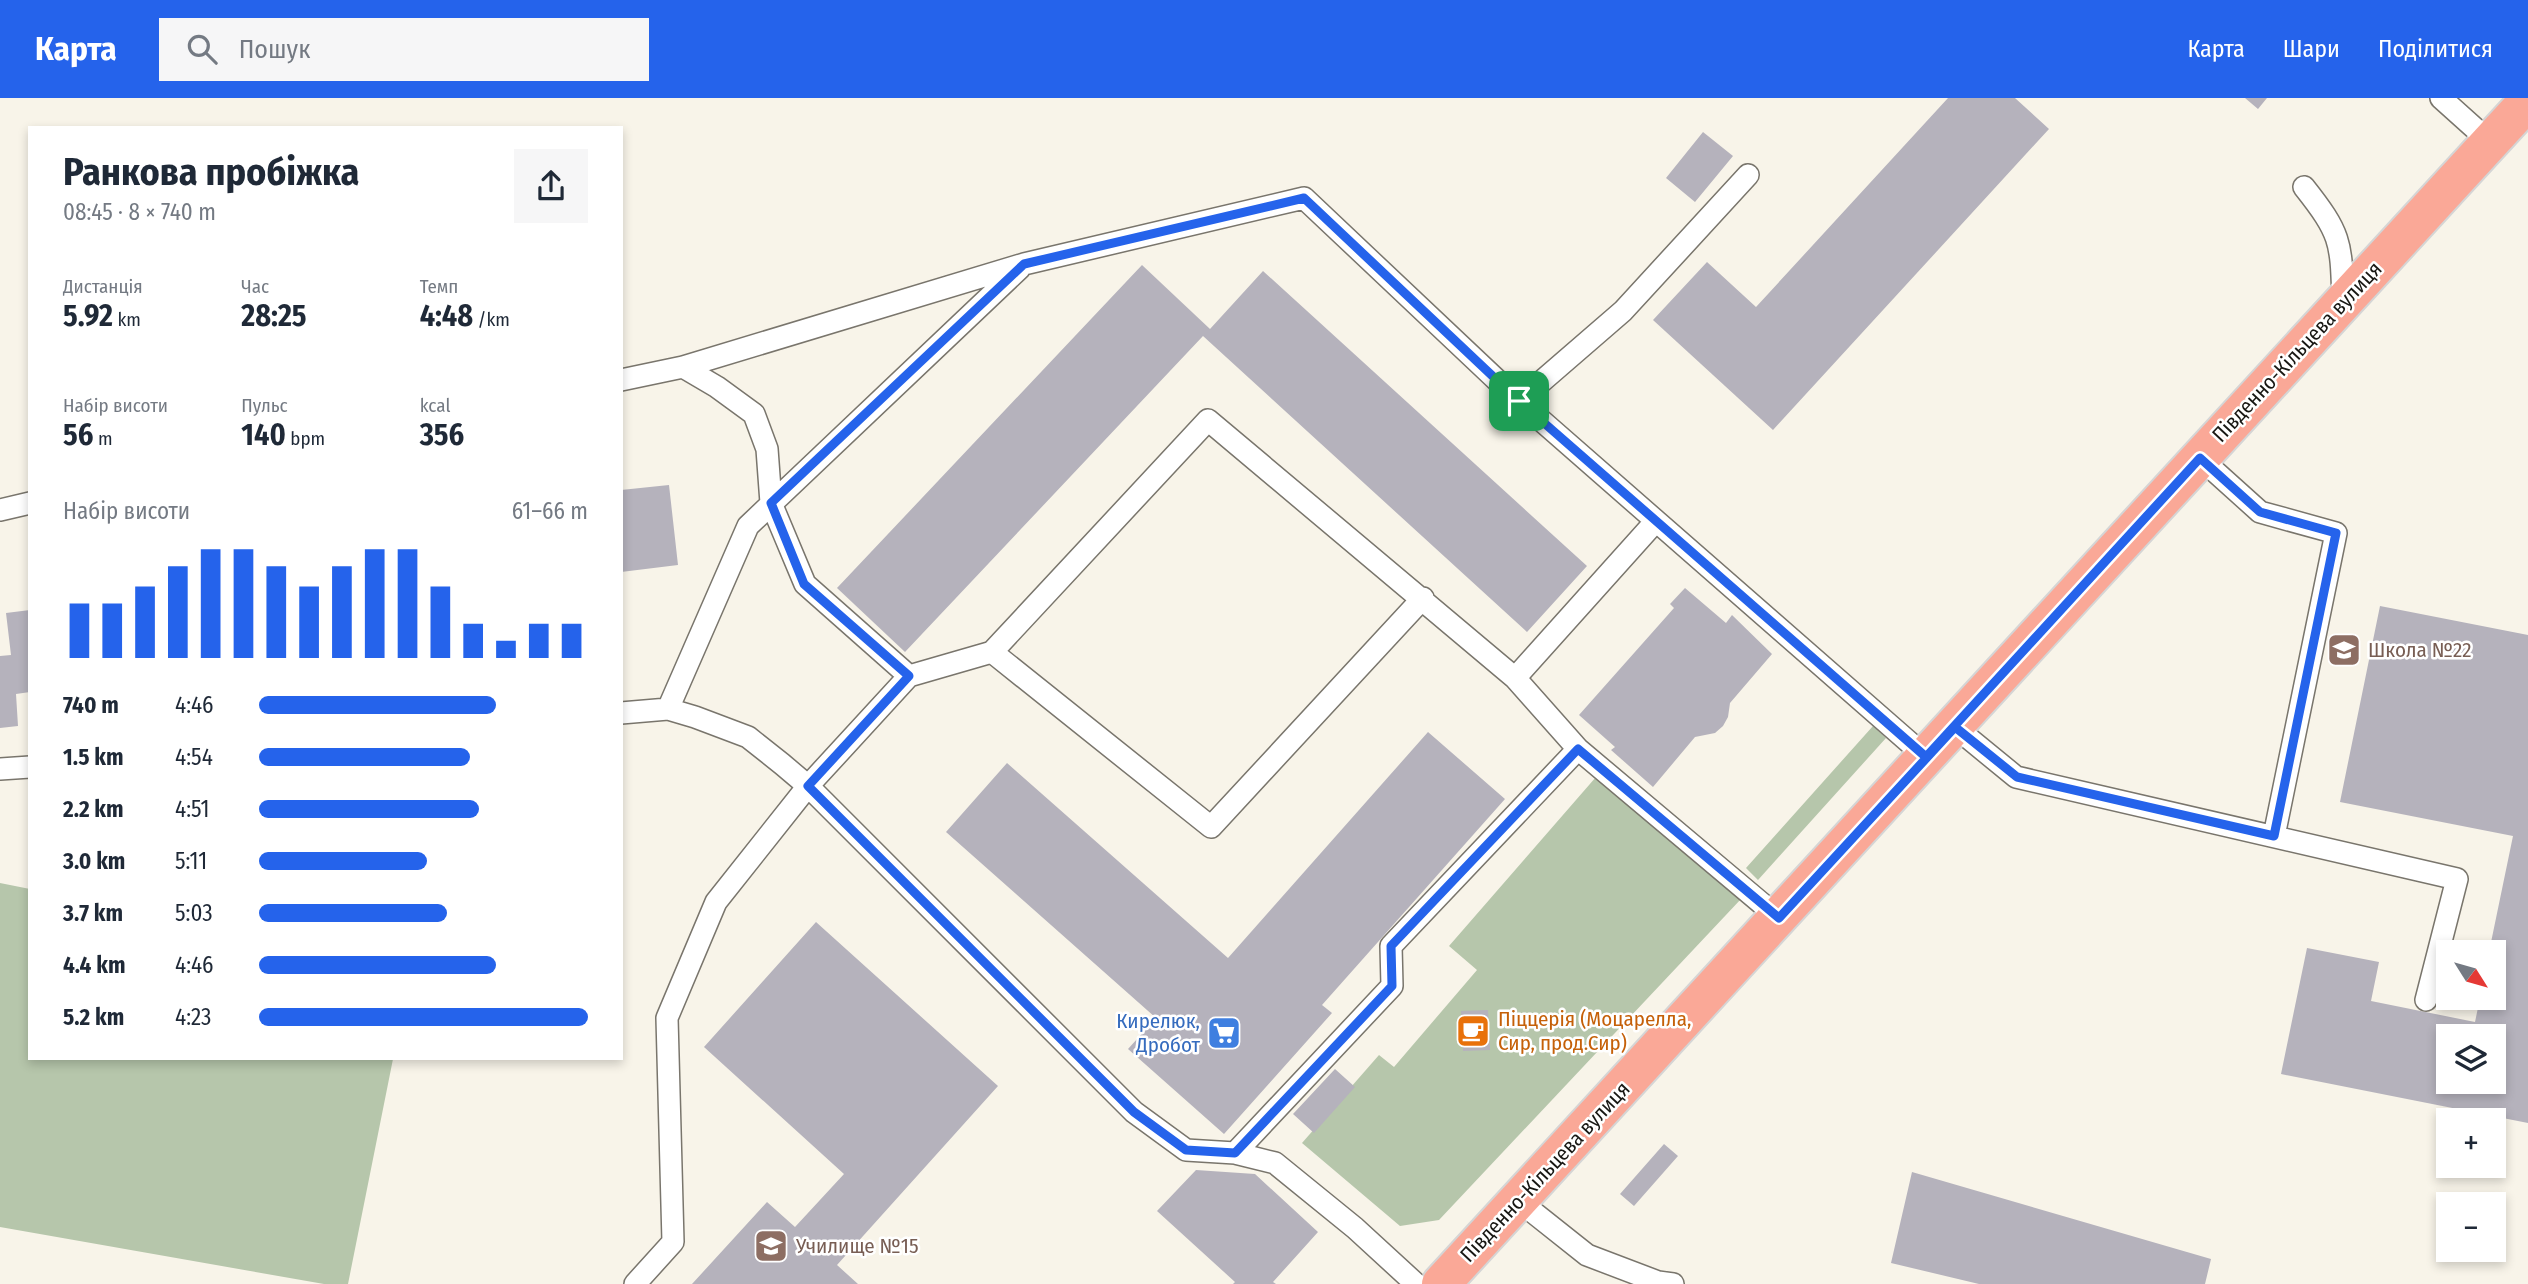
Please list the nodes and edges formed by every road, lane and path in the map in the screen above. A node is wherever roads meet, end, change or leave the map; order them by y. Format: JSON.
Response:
{"nodes":[{"id":1,"x":2441,"y":98,"type":"edge"},
{"id":2,"x":2528,"y":101,"type":"edge"},
{"id":3,"x":2490,"y":142,"type":"junction"},
{"id":4,"x":1748,"y":175,"type":"dead end"},
{"id":5,"x":2304,"y":187,"type":"dead end"},
{"id":6,"x":1024,"y":264,"type":"junction"},
{"id":7,"x":2343,"y":302,"type":"junction"},
{"id":8,"x":683,"y":367,"type":"junction"},
{"id":9,"x":623,"y":380,"type":"edge"},
{"id":10,"x":1519,"y":401,"type":"junction"},
{"id":11,"x":2200,"y":458,"type":"junction"},
{"id":12,"x":28,"y":503,"type":"edge"},
{"id":13,"x":771,"y":503,"type":"junction"},
{"id":14,"x":0,"y":510,"type":"edge"},
{"id":15,"x":1655,"y":522,"type":"junction"},
{"id":16,"x":1423,"y":598,"type":"junction"},
{"id":17,"x":992,"y":652,"type":"junction"},
{"id":18,"x":909,"y":676,"type":"junction"},
{"id":19,"x":1515,"y":678,"type":"junction"},
{"id":20,"x":668,"y":709,"type":"junction"},
{"id":21,"x":623,"y":713,"type":"edge"},
{"id":22,"x":1955,"y":727,"type":"junction"},
{"id":23,"x":1578,"y":749,"type":"junction"},
{"id":24,"x":1926,"y":757,"type":"junction"},
{"id":25,"x":28,"y":767,"type":"edge"},
{"id":26,"x":0,"y":769,"type":"edge"},
{"id":27,"x":808,"y":786,"type":"junction"},
{"id":28,"x":2274,"y":836,"type":"junction"},
{"id":29,"x":1779,"y":918,"type":"junction"},
{"id":30,"x":2426,"y":1000,"type":"dead end"},
{"id":31,"x":1235,"y":1153,"type":"junction"},
{"id":32,"x":1519,"y":1201,"type":"junction"},
{"id":33,"x":635,"y":1284,"type":"edge"},
{"id":34,"x":1416,"y":1284,"type":"edge"},
{"id":35,"x":1441,"y":1284,"type":"edge"},
{"id":36,"x":1673,"y":1284,"type":"edge"}],
"edges":[{"from":1,"to":3,"type":"lane"},
{"from":2,"to":3,"type":"main road","name":"Південно-Кільцева вулиця"},
{"from":3,"to":7,"type":"main road","name":"Південно-Кільцева вулиця"},
{"from":4,"to":10,"type":"lane"},
{"from":5,"to":7,"type":"lane"},
{"from":6,"to":8,"type":"lane"},
{"from":6,"to":10,"type":"lane"},
{"from":6,"to":13,"type":"lane"},
{"from":7,"to":11,"type":"main road","name":"Південно-Кільцева вулиця"},
{"from":8,"to":9,"type":"lane"},
{"from":8,"to":13,"type":"lane"},
{"from":10,"to":15,"type":"lane"},
{"from":11,"to":22,"type":"main road","name":"Південно-Кільцева вулиця"},
{"from":11,"to":28,"type":"lane"},
{"from":12,"to":14,"type":"lane"},
{"from":13,"to":18,"type":"lane"},
{"from":13,"to":20,"type":"lane"},
{"from":15,"to":19,"type":"lane"},
{"from":15,"to":24,"type":"lane"},
{"from":16,"to":17,"type":"lane"},
{"from":16,"to":17,"type":"lane"},
{"from":16,"to":19,"type":"lane"},
{"from":17,"to":18,"type":"lane"},
{"from":18,"to":27,"type":"lane"},
{"from":19,"to":23,"type":"lane"},
{"from":20,"to":21,"type":"lane"},
{"from":20,"to":27,"type":"lane"},
{"from":22,"to":24,"type":"main road","name":"Південно-Кільцева вулиця"},
{"from":22,"to":28,"type":"lane"},
{"from":23,"to":29,"type":"lane"},
{"from":23,"to":31,"type":"lane"},
{"from":24,"to":29,"type":"main road","name":"Південно-Кільцева вулиця"},
{"from":25,"to":26,"type":"lane"},
{"from":27,"to":31,"type":"lane"},
{"from":27,"to":33,"type":"lane"},
{"from":28,"to":30,"type":"lane"},
{"from":29,"to":32,"type":"main road","name":"Південно-Кільцева вулиця"},
{"from":31,"to":34,"type":"lane"},
{"from":32,"to":35,"type":"main road","name":"Південно-Кільцева вулиця"},
{"from":32,"to":36,"type":"lane"}]}
